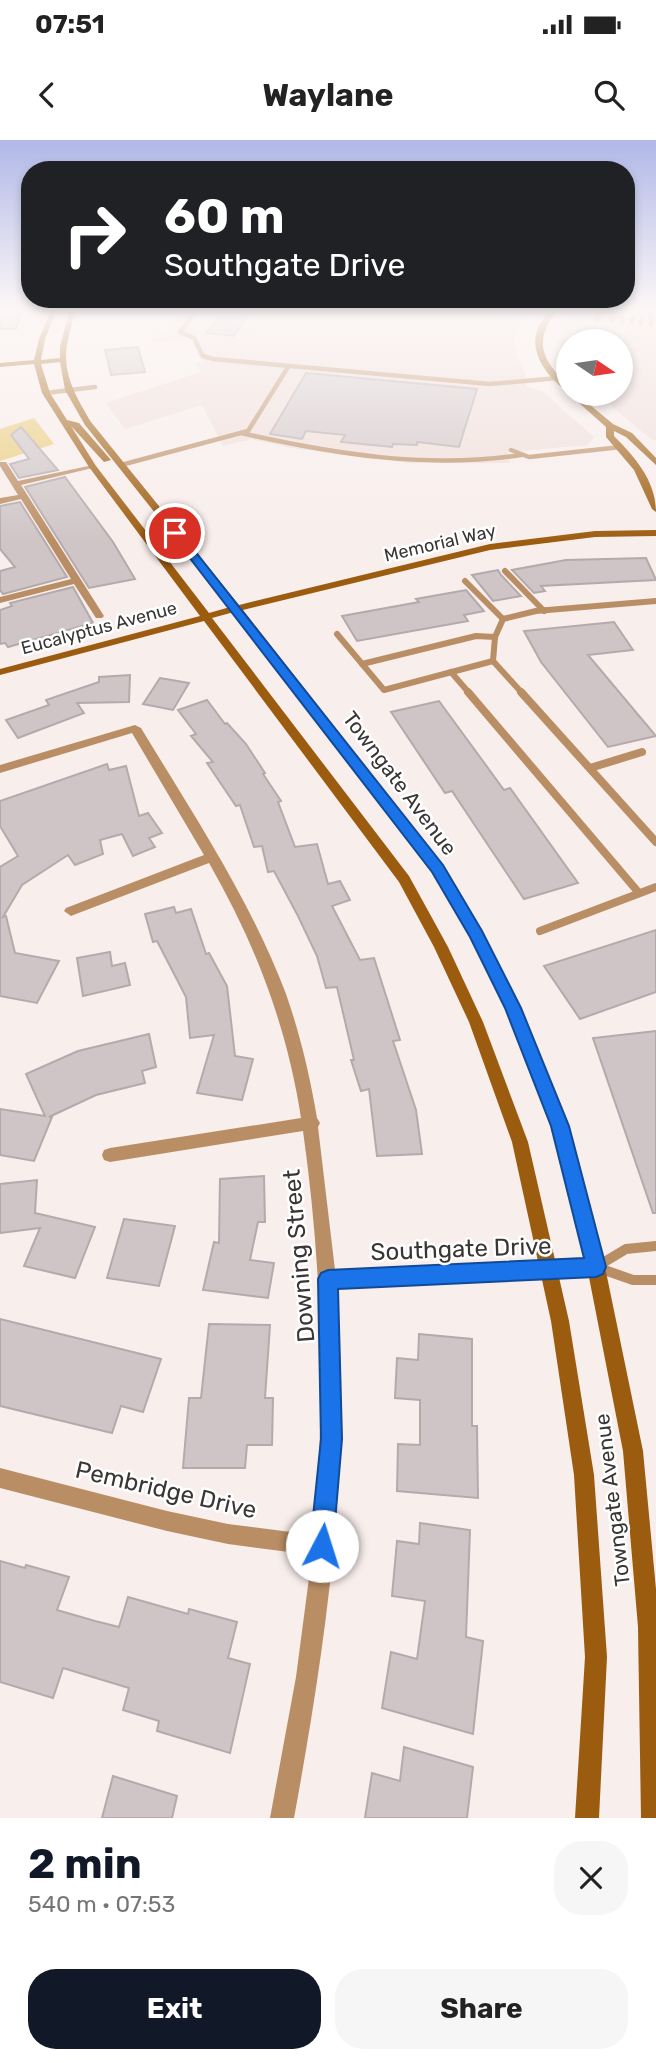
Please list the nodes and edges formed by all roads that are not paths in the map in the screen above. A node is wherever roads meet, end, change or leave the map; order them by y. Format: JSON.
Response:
{"nodes":[{"id":1,"x":44,"y":386,"type":"edge"},
{"id":2,"x":68,"y":386,"type":"edge"},
{"id":3,"x":276,"y":386,"type":"edge"},
{"id":4,"x":95,"y":387,"type":"dead end"},
{"id":5,"x":69,"y":390,"type":"junction"},
{"id":6,"x":46,"y":393,"type":"junction"},
{"id":7,"x":587,"y":406,"type":"edge"},
{"id":8,"x":62,"y":421,"type":"junction"},
{"id":9,"x":610,"y":426,"type":"junction"},
{"id":10,"x":241,"y":433,"type":"junction"},
{"id":11,"x":621,"y":447,"type":"junction"},
{"id":12,"x":511,"y":450,"type":"dead end"},
{"id":13,"x":521,"y":455,"type":"junction"},
{"id":14,"x":656,"y":463,"type":"edge"},
{"id":15,"x":3,"y":464,"type":"dead end"},
{"id":16,"x":121,"y":465,"type":"junction"},
{"id":17,"x":93,"y":467,"type":"junction"},
{"id":18,"x":16,"y":484,"type":"junction"},
{"id":19,"x":142,"y":492,"type":"junction"},
{"id":20,"x":23,"y":496,"type":"junction"},
{"id":21,"x":0,"y":501,"type":"edge"},
{"id":22,"x":656,"y":509,"type":"edge"},
{"id":23,"x":656,"y":533,"type":"edge"},
{"id":24,"x":505,"y":571,"type":"dead end"},
{"id":25,"x":76,"y":581,"type":"junction"},
{"id":26,"x":465,"y":581,"type":"dead end"},
{"id":27,"x":0,"y":600,"type":"edge"},
{"id":28,"x":656,"y":601,"type":"edge"},
{"id":29,"x":236,"y":609,"type":"junction"},
{"id":30,"x":544,"y":611,"type":"junction"},
{"id":31,"x":99,"y":616,"type":"dead end"},
{"id":32,"x":207,"y":617,"type":"junction"},
{"id":33,"x":503,"y":619,"type":"junction"},
{"id":34,"x":337,"y":634,"type":"dead end"},
{"id":35,"x":495,"y":637,"type":"junction"},
{"id":36,"x":494,"y":661,"type":"junction"},
{"id":37,"x":362,"y":664,"type":"junction"},
{"id":38,"x":0,"y":672,"type":"edge"},
{"id":39,"x":451,"y":673,"type":"junction"},
{"id":40,"x":642,"y":752,"type":"dead end"},
{"id":41,"x":590,"y":768,"type":"junction"},
{"id":42,"x":0,"y":769,"type":"edge"},
{"id":43,"x":656,"y":842,"type":"edge"},
{"id":44,"x":211,"y":857,"type":"junction"},
{"id":45,"x":656,"y":887,"type":"edge"},
{"id":46,"x":639,"y":893,"type":"junction"},
{"id":47,"x":71,"y":911,"type":"dead end"},
{"id":48,"x":540,"y":931,"type":"dead end"},
{"id":49,"x":312,"y":1123,"type":"junction"},
{"id":50,"x":110,"y":1155,"type":"dead end"},
{"id":51,"x":656,"y":1246,"type":"edge"},
{"id":52,"x":596,"y":1267,"type":"junction"},
{"id":53,"x":548,"y":1270,"type":"junction"},
{"id":54,"x":328,"y":1279,"type":"junction"},
{"id":55,"x":656,"y":1279,"type":"edge"},
{"id":56,"x":0,"y":1478,"type":"edge"},
{"id":57,"x":322,"y":1546,"type":"junction"},
{"id":58,"x":282,"y":1818,"type":"edge"},
{"id":59,"x":587,"y":1818,"type":"edge"},
{"id":60,"x":653,"y":1818,"type":"edge"}],
"edges":[{"from":1,"to":6,"type":"main road","name":"Eucalyptus Avenue"},
{"from":2,"to":5,"type":"main road"},
{"from":3,"to":10,"type":"lane"},
{"from":4,"to":5,"type":"lane"},
{"from":5,"to":6,"type":"lane"},
{"from":5,"to":16,"type":"main road"},
{"from":6,"to":8,"type":"main road","name":"Eucalyptus Avenue"},
{"from":7,"to":9,"type":"main road"},
{"from":8,"to":16,"type":"main road"},
{"from":8,"to":17,"type":"main road","name":"Eucalyptus Avenue"},
{"from":9,"to":11,"type":"main road"},
{"from":9,"to":14,"type":"main road"},
{"from":10,"to":13,"type":"lane"},
{"from":10,"to":16,"type":"lane"},
{"from":11,"to":13,"type":"lane"},
{"from":11,"to":22,"type":"main road"},
{"from":12,"to":13,"type":"lane"},
{"from":15,"to":18,"type":"street"},
{"from":16,"to":19,"type":"main road"},
{"from":17,"to":18,"type":"street"},
{"from":17,"to":19,"type":"main road"},
{"from":17,"to":32,"type":"main road","name":"Eucalyptus Avenue"},
{"from":18,"to":20,"type":"street"},
{"from":19,"to":29,"type":"main road"},
{"from":20,"to":21,"type":"street"},
{"from":20,"to":25,"type":"street"},
{"from":23,"to":29,"type":"main road","name":"Memorial Way"},
{"from":24,"to":30,"type":"lane"},
{"from":25,"to":27,"type":"street"},
{"from":25,"to":31,"type":"street"},
{"from":26,"to":33,"type":"lane"},
{"from":28,"to":30,"type":"lane"},
{"from":29,"to":32,"type":"main road","name":"Eucalyptus Avenue"},
{"from":29,"to":52,"type":"main road","name":"Towngate Avenue"},
{"from":30,"to":33,"type":"lane"},
{"from":32,"to":38,"type":"main road","name":"Eucalyptus Avenue"},
{"from":32,"to":53,"type":"main road","name":"Towngate Avenue"},
{"from":33,"to":35,"type":"lane"},
{"from":34,"to":37,"type":"lane"},
{"from":35,"to":36,"type":"lane"},
{"from":35,"to":37,"type":"lane"},
{"from":36,"to":39,"type":"lane"},
{"from":36,"to":41,"type":"lane"},
{"from":37,"to":39,"type":"lane"},
{"from":39,"to":46,"type":"lane"},
{"from":40,"to":41,"type":"lane"},
{"from":41,"to":43,"type":"lane"},
{"from":42,"to":44,"type":"street","name":"Downing Street"},
{"from":44,"to":47,"type":"street"},
{"from":44,"to":49,"type":"street","name":"Downing Street"},
{"from":45,"to":46,"type":"lane"},
{"from":46,"to":48,"type":"lane"},
{"from":49,"to":50,"type":"street"},
{"from":49,"to":54,"type":"street","name":"Downing Street"},
{"from":51,"to":52,"type":"lane"},
{"from":52,"to":53,"type":"street","name":"Southgate Drive"},
{"from":52,"to":55,"type":"lane"},
{"from":52,"to":60,"type":"main road","name":"Towngate Avenue"},
{"from":53,"to":54,"type":"street","name":"Southgate Drive"},
{"from":53,"to":59,"type":"main road","name":"Towngate Avenue"},
{"from":54,"to":57,"type":"street","name":"Downing Street"},
{"from":56,"to":57,"type":"street","name":"Pembridge Drive"},
{"from":57,"to":58,"type":"street","name":"Downing Street"}]}
